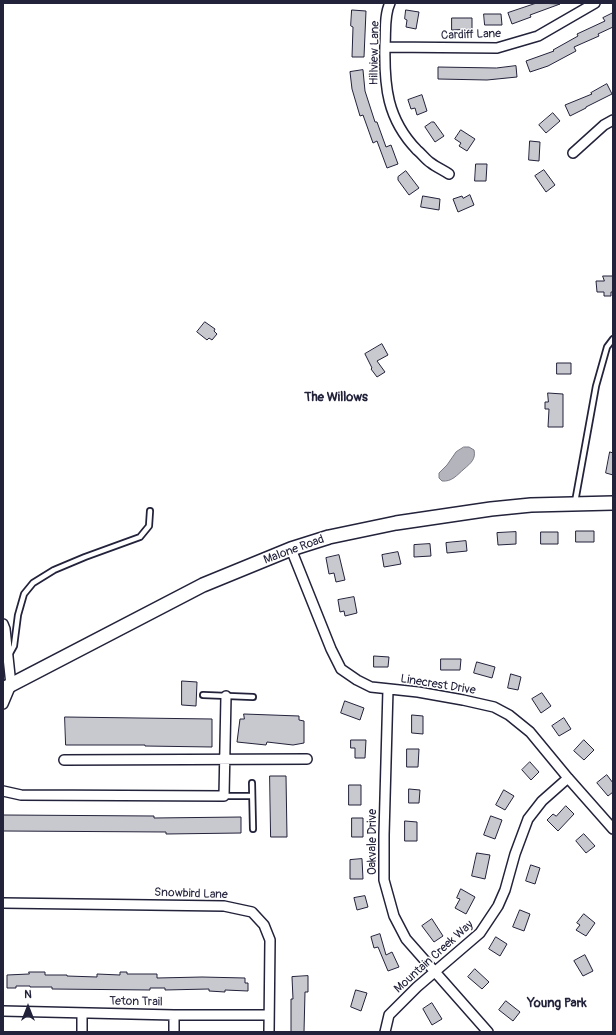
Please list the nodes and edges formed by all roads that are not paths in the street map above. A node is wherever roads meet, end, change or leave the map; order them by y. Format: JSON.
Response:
{"nodes":[{"id":1,"x":390,"y":3,"type":"edge"},
{"id":2,"x":595,"y":3,"type":"edge"},
{"id":3,"x":385,"y":47,"type":"junction"},
{"id":4,"x":613,"y":120,"type":"edge"},
{"id":5,"x":573,"y":153,"type":"dead end"},
{"id":6,"x":449,"y":174,"type":"dead end"},
{"id":7,"x":613,"y":339,"type":"edge"},
{"id":8,"x":613,"y":503,"type":"edge"},
{"id":9,"x":575,"y":504,"type":"junction"},
{"id":10,"x":150,"y":511,"type":"dead end"},
{"id":11,"x":291,"y":549,"type":"junction"},
{"id":12,"x":3,"y":624,"type":"edge"},
{"id":13,"x":8,"y":658,"type":"junction"},
{"id":14,"x":7,"y":687,"type":"edge"},
{"id":15,"x":388,"y":689,"type":"junction"},
{"id":16,"x":203,"y":696,"type":"dead end"},
{"id":17,"x":226,"y":696,"type":"junction"},
{"id":18,"x":253,"y":697,"type":"dead end"},
{"id":19,"x":3,"y":704,"type":"edge"},
{"id":20,"x":225,"y":759,"type":"junction"},
{"id":21,"x":307,"y":759,"type":"dead end"},
{"id":22,"x":64,"y":760,"type":"dead end"},
{"id":23,"x":568,"y":778,"type":"junction"},
{"id":24,"x":252,"y":783,"type":"dead end"},
{"id":25,"x":3,"y":791,"type":"edge"},
{"id":26,"x":224,"y":796,"type":"junction"},
{"id":27,"x":252,"y":796,"type":"junction"},
{"id":28,"x":253,"y":828,"type":"dead end"},
{"id":29,"x":613,"y":829,"type":"edge"},
{"id":30,"x":3,"y":903,"type":"edge"},
{"id":31,"x":435,"y":973,"type":"junction"},
{"id":32,"x":3,"y":1012,"type":"edge"},
{"id":33,"x":82,"y":1013,"type":"junction"},
{"id":34,"x":174,"y":1015,"type":"junction"},
{"id":35,"x":269,"y":1015,"type":"junction"},
{"id":36,"x":82,"y":1032,"type":"edge"},
{"id":37,"x":174,"y":1032,"type":"edge"},
{"id":38,"x":269,"y":1032,"type":"edge"},
{"id":39,"x":385,"y":1032,"type":"edge"},
{"id":40,"x":488,"y":1032,"type":"edge"}],
"edges":[{"from":1,"to":3,"type":"street","name":"Hillview Lane"},
{"from":2,"to":3,"type":"street","name":"Cardiff Lane"},
{"from":3,"to":6,"type":"street","name":"Hillview Lane"},
{"from":4,"to":5,"type":"street"},
{"from":7,"to":9,"type":"lane"},
{"from":8,"to":9,"type":"street","name":"Malone Road"},
{"from":9,"to":11,"type":"street","name":"Malone Road"},
{"from":10,"to":13,"type":"lane"},
{"from":11,"to":14,"type":"street","name":"Malone Road"},
{"from":11,"to":15,"type":"street","name":"Linecrest Drive"},
{"from":12,"to":13,"type":"street"},
{"from":13,"to":14,"type":"street"},
{"from":14,"to":19,"type":"street"},
{"from":15,"to":23,"type":"street","name":"Linecrest Drive"},
{"from":15,"to":31,"type":"street","name":"Oakvale Drive"},
{"from":16,"to":17,"type":"lane"},
{"from":17,"to":18,"type":"lane"},
{"from":17,"to":20,"type":"street"},
{"from":20,"to":21,"type":"street"},
{"from":20,"to":22,"type":"street"},
{"from":20,"to":26,"type":"street"},
{"from":23,"to":29,"type":"street","name":"Linecrest Drive"},
{"from":23,"to":31,"type":"street","name":"Mountain Creek Way"},
{"from":24,"to":27,"type":"lane"},
{"from":25,"to":26,"type":"street"},
{"from":26,"to":27,"type":"lane"},
{"from":27,"to":28,"type":"lane"},
{"from":30,"to":35,"type":"street","name":"Snowbird Lane"},
{"from":31,"to":39,"type":"street","name":"Mountain Creek Way"},
{"from":31,"to":40,"type":"street","name":"Oakvale Drive"},
{"from":32,"to":33,"type":"street","name":"Teton Trail"},
{"from":33,"to":34,"type":"street","name":"Teton Trail"},
{"from":33,"to":36,"type":"street"},
{"from":34,"to":35,"type":"street","name":"Teton Trail"},
{"from":34,"to":37,"type":"street"},
{"from":35,"to":38,"type":"street","name":"Snowbird Lane"}]}
